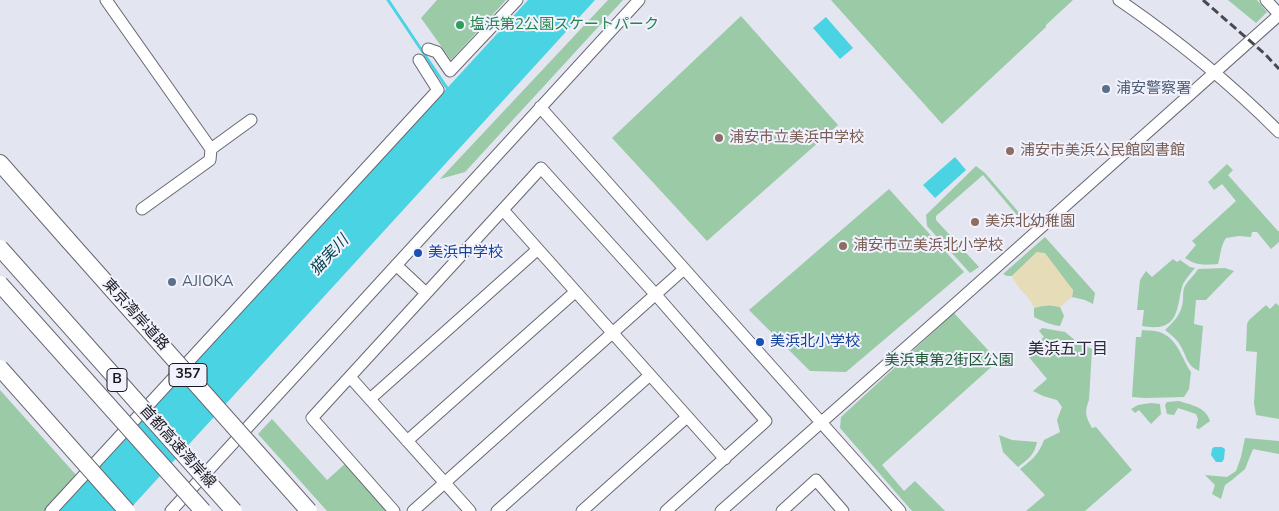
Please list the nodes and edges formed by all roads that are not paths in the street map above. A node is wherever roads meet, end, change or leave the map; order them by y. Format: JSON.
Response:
{"nodes":[{"id":1,"x":106,"y":0,"type":"edge"},
{"id":2,"x":517,"y":0,"type":"edge"},
{"id":3,"x":639,"y":0,"type":"edge"},
{"id":4,"x":1119,"y":0,"type":"edge"},
{"id":5,"x":1266,"y":0,"type":"edge"},
{"id":6,"x":1279,"y":14,"type":"edge"},
{"id":7,"x":428,"y":50,"type":"dead end"},
{"id":8,"x":419,"y":60,"type":"dead end"},
{"id":9,"x":1214,"y":73,"type":"junction"},
{"id":10,"x":540,"y":108,"type":"junction"},
{"id":11,"x":251,"y":120,"type":"dead end"},
{"id":12,"x":1279,"y":132,"type":"edge"},
{"id":13,"x":211,"y":149,"type":"junction"},
{"id":14,"x":0,"y":163,"type":"edge"},
{"id":15,"x":142,"y":209,"type":"dead end"},
{"id":16,"x":503,"y":210,"type":"junction"},
{"id":17,"x":0,"y":248,"type":"edge"},
{"id":18,"x":538,"y":250,"type":"junction"},
{"id":19,"x":396,"y":265,"type":"junction"},
{"id":20,"x":684,"y":269,"type":"junction"},
{"id":21,"x":0,"y":284,"type":"edge"},
{"id":22,"x":575,"y":292,"type":"junction"},
{"id":23,"x":426,"y":293,"type":"junction"},
{"id":24,"x":656,"y":295,"type":"junction"},
{"id":25,"x":612,"y":334,"type":"junction"},
{"id":26,"x":0,"y":368,"type":"edge"},
{"id":27,"x":650,"y":375,"type":"junction"},
{"id":28,"x":350,"y":377,"type":"junction"},
{"id":29,"x":370,"y":399,"type":"junction"},
{"id":30,"x":687,"y":417,"type":"junction"},
{"id":31,"x":821,"y":422,"type":"junction"},
{"id":32,"x":407,"y":442,"type":"junction"},
{"id":33,"x":724,"y":459,"type":"junction"},
{"id":34,"x":444,"y":483,"type":"junction"},
{"id":35,"x":51,"y":511,"type":"edge"},
{"id":36,"x":127,"y":511,"type":"edge"},
{"id":37,"x":171,"y":511,"type":"edge"},
{"id":38,"x":203,"y":511,"type":"edge"},
{"id":39,"x":234,"y":511,"type":"edge"},
{"id":40,"x":309,"y":511,"type":"edge"},
{"id":41,"x":394,"y":511,"type":"edge"},
{"id":42,"x":413,"y":511,"type":"edge"},
{"id":43,"x":470,"y":511,"type":"edge"},
{"id":44,"x":497,"y":511,"type":"edge"},
{"id":45,"x":582,"y":511,"type":"edge"},
{"id":46,"x":666,"y":511,"type":"edge"},
{"id":47,"x":721,"y":511,"type":"edge"},
{"id":48,"x":782,"y":511,"type":"edge"},
{"id":49,"x":843,"y":511,"type":"edge"},
{"id":50,"x":900,"y":511,"type":"edge"}],
"edges":[{"from":1,"to":13,"type":"street"},
{"from":2,"to":7,"type":"street"},
{"from":3,"to":10,"type":"street"},
{"from":4,"to":9,"type":"street"},
{"from":5,"to":6,"type":"street"},
{"from":6,"to":9,"type":"street"},
{"from":8,"to":35,"type":"street"},
{"from":9,"to":12,"type":"street"},
{"from":9,"to":31,"type":"street"},
{"from":10,"to":19,"type":"street"},
{"from":10,"to":20,"type":"street"},
{"from":11,"to":13,"type":"street"},
{"from":13,"to":15,"type":"street"},
{"from":14,"to":40,"type":"highway","name":"東京湾岸道路","number":"357","bridge":true},
{"from":16,"to":18,"type":"street"},
{"from":16,"to":23,"type":"street"},
{"from":16,"to":24,"type":"street"},
{"from":17,"to":39,"type":"highway","name":"首都高速湾岸線","number":"B","bridge":true},
{"from":18,"to":22,"type":"street"},
{"from":18,"to":29,"type":"street"},
{"from":19,"to":23,"type":"street"},
{"from":19,"to":37,"type":"street"},
{"from":20,"to":24,"type":"street"},
{"from":20,"to":31,"type":"street"},
{"from":21,"to":38,"type":"highway","name":"首都高速湾岸線","number":"B","bridge":true},
{"from":22,"to":25,"type":"street"},
{"from":22,"to":32,"type":"street"},
{"from":23,"to":28,"type":"street"},
{"from":24,"to":25,"type":"street"},
{"from":24,"to":33,"type":"street"},
{"from":25,"to":27,"type":"street"},
{"from":25,"to":34,"type":"street"},
{"from":26,"to":36,"type":"highway","bridge":true},
{"from":27,"to":30,"type":"street"},
{"from":27,"to":44,"type":"street"},
{"from":28,"to":29,"type":"street"},
{"from":28,"to":41,"type":"street"},
{"from":29,"to":32,"type":"street"},
{"from":30,"to":33,"type":"street"},
{"from":30,"to":45,"type":"street"},
{"from":31,"to":47,"type":"street"},
{"from":31,"to":50,"type":"street"},
{"from":32,"to":34,"type":"street"},
{"from":33,"to":46,"type":"street"},
{"from":34,"to":42,"type":"street"},
{"from":34,"to":43,"type":"street"},
{"from":48,"to":49,"type":"street"}]}
